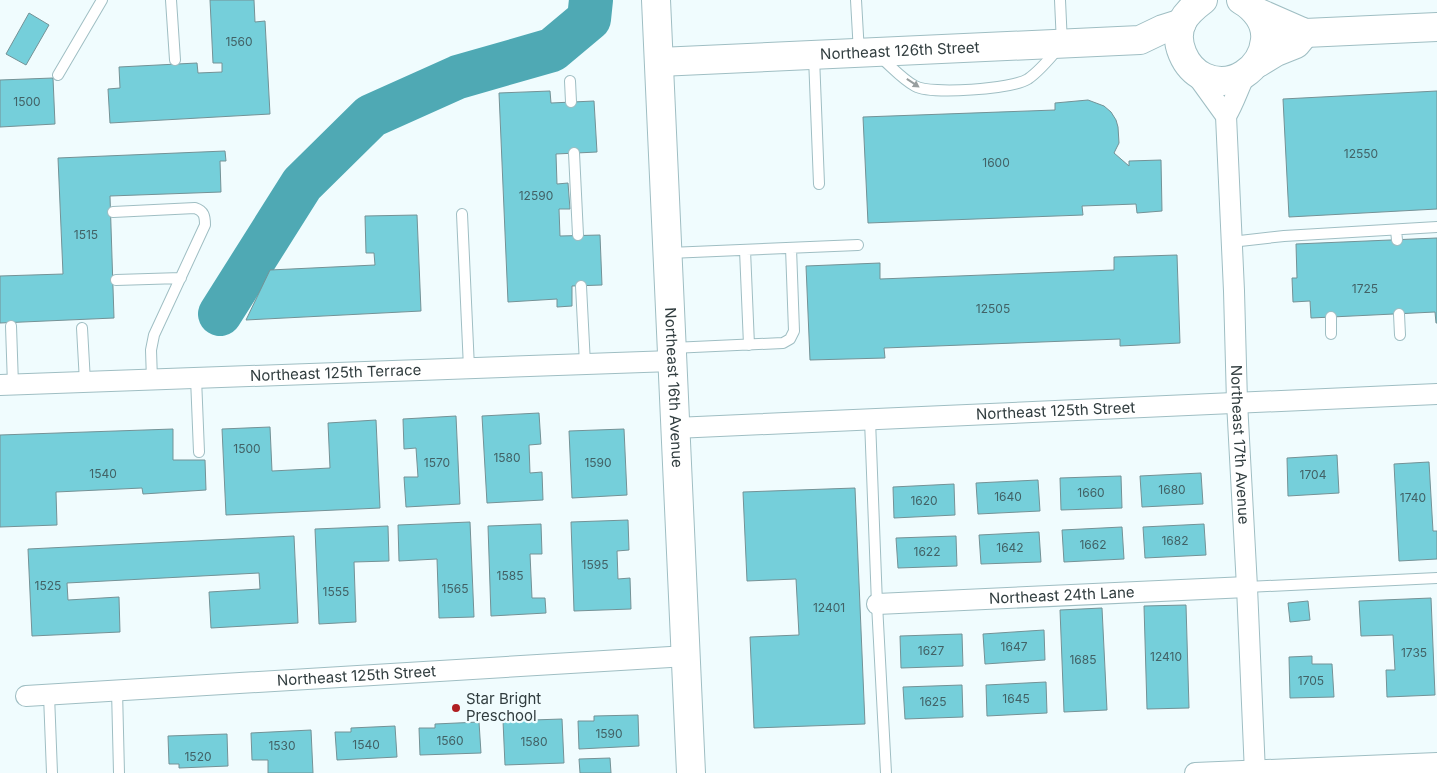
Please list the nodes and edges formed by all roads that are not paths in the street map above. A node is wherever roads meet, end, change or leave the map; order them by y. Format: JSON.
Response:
{"nodes":[{"id":1,"x":102,"y":0,"type":"edge"},
{"id":2,"x":171,"y":0,"type":"edge"},
{"id":3,"x":656,"y":0,"type":"edge"},
{"id":4,"x":856,"y":0,"type":"edge"},
{"id":5,"x":1060,"y":0,"type":"edge"},
{"id":6,"x":1203,"y":0,"type":"edge"},
{"id":7,"x":1249,"y":6,"type":"edge"},
{"id":8,"x":1182,"y":23,"type":"junction"},
{"id":9,"x":1437,"y":27,"type":"edge"},
{"id":10,"x":1305,"y":33,"type":"junction"},
{"id":11,"x":1140,"y":40,"type":"junction"},
{"id":12,"x":1062,"y":44,"type":"junction"},
{"id":13,"x":867,"y":53,"type":"junction"},
{"id":14,"x":814,"y":56,"type":"junction"},
{"id":15,"x":175,"y":60,"type":"dead end"},
{"id":16,"x":659,"y":62,"type":"junction"},
{"id":17,"x":1189,"y":65,"type":"junction"},
{"id":18,"x":1252,"y":69,"type":"junction"},
{"id":19,"x":58,"y":75,"type":"dead end"},
{"id":20,"x":570,"y":81,"type":"dead end"},
{"id":21,"x":571,"y":102,"type":"dead end"},
{"id":22,"x":1226,"y":116,"type":"junction"},
{"id":23,"x":574,"y":153,"type":"dead end"},
{"id":24,"x":819,"y":184,"type":"dead end"},
{"id":25,"x":113,"y":212,"type":"dead end"},
{"id":26,"x":462,"y":214,"type":"dead end"},
{"id":27,"x":1437,"y":227,"type":"edge"},
{"id":28,"x":578,"y":235,"type":"dead end"},
{"id":29,"x":1231,"y":242,"type":"junction"},
{"id":30,"x":858,"y":245,"type":"dead end"},
{"id":31,"x":791,"y":248,"type":"junction"},
{"id":32,"x":745,"y":250,"type":"junction"},
{"id":33,"x":668,"y":253,"type":"junction"},
{"id":34,"x":181,"y":278,"type":"junction"},
{"id":35,"x":116,"y":280,"type":"dead end"},
{"id":36,"x":581,"y":286,"type":"dead end"},
{"id":37,"x":1399,"y":314,"type":"dead end"},
{"id":38,"x":1331,"y":317,"type":"dead end"},
{"id":39,"x":11,"y":326,"type":"dead end"},
{"id":40,"x":82,"y":328,"type":"dead end"},
{"id":41,"x":1331,"y":334,"type":"dead end"},
{"id":42,"x":1400,"y":335,"type":"dead end"},
{"id":43,"x":748,"y":345,"type":"junction"},
{"id":44,"x":672,"y":354,"type":"junction"},
{"id":45,"x":585,"y":364,"type":"junction"},
{"id":46,"x":469,"y":368,"type":"junction"},
{"id":47,"x":196,"y":378,"type":"junction"},
{"id":48,"x":152,"y":380,"type":"junction"},
{"id":49,"x":85,"y":382,"type":"junction"},
{"id":50,"x":7,"y":385,"type":"edge"},
{"id":51,"x":1437,"y":394,"type":"edge"},
{"id":52,"x":1236,"y":402,"type":"junction"},
{"id":53,"x":870,"y":420,"type":"junction"},
{"id":54,"x":675,"y":428,"type":"junction"},
{"id":55,"x":199,"y":452,"type":"dead end"},
{"id":56,"x":1437,"y":578,"type":"edge"},
{"id":57,"x":1247,"y":587,"type":"junction"},
{"id":58,"x":877,"y":604,"type":"junction"},
{"id":59,"x":687,"y":656,"type":"junction"},
{"id":60,"x":117,"y":690,"type":"junction"},
{"id":61,"x":49,"y":695,"type":"junction"},
{"id":62,"x":26,"y":696,"type":"dead end"},
{"id":63,"x":1437,"y":763,"type":"edge"},
{"id":64,"x":1321,"y":770,"type":"edge"},
{"id":65,"x":1254,"y":772,"type":"edge"},
{"id":66,"x":52,"y":773,"type":"edge"},
{"id":67,"x":119,"y":773,"type":"edge"},
{"id":68,"x":691,"y":773,"type":"edge"},
{"id":69,"x":886,"y":773,"type":"edge"},
{"id":70,"x":1195,"y":773,"type":"edge"}],
"edges":[{"from":1,"to":19,"type":"lane"},
{"from":2,"to":15,"type":"lane"},
{"from":3,"to":16,"type":"street","name":"Northeast 16th Avenue"},
{"from":4,"to":13,"type":"lane"},
{"from":5,"to":12,"type":"lane"},
{"from":6,"to":8,"type":"street"},
{"from":7,"to":10,"type":"street"},
{"from":7,"to":18,"type":"street"},
{"from":8,"to":11,"type":"street","name":"Northeast 126th Street"},
{"from":8,"to":17,"type":"street"},
{"from":9,"to":10,"type":"street"},
{"from":10,"to":18,"type":"street"},
{"from":11,"to":12,"type":"street","name":"Northeast 126th Street"},
{"from":11,"to":17,"type":"street"},
{"from":12,"to":13,"type":"street","name":"Northeast 126th Street"},
{"from":13,"to":12,"type":"lane","one_way":true},
{"from":13,"to":14,"type":"street","name":"Northeast 126th Street"},
{"from":14,"to":16,"type":"street","name":"Northeast 126th Street"},
{"from":14,"to":24,"type":"lane"},
{"from":16,"to":33,"type":"street","name":"Northeast 16th Avenue"},
{"from":17,"to":18,"type":"street"},
{"from":17,"to":22,"type":"street"},
{"from":18,"to":22,"type":"street","name":"Northeast 17th Avenue"},
{"from":20,"to":21,"type":"lane"},
{"from":22,"to":29,"type":"street","name":"Northeast 17th Avenue"},
{"from":23,"to":28,"type":"lane"},
{"from":25,"to":34,"type":"lane"},
{"from":26,"to":46,"type":"lane"},
{"from":27,"to":29,"type":"lane"},
{"from":29,"to":52,"type":"street","name":"Northeast 17th Avenue"},
{"from":30,"to":31,"type":"lane"},
{"from":31,"to":32,"type":"lane"},
{"from":31,"to":43,"type":"lane"},
{"from":32,"to":33,"type":"lane"},
{"from":32,"to":43,"type":"lane"},
{"from":33,"to":44,"type":"street","name":"Northeast 16th Avenue"},
{"from":34,"to":35,"type":"lane"},
{"from":34,"to":48,"type":"lane"},
{"from":36,"to":45,"type":"lane"},
{"from":37,"to":42,"type":"lane"},
{"from":38,"to":41,"type":"lane"},
{"from":39,"to":50,"type":"lane"},
{"from":40,"to":49,"type":"lane"},
{"from":43,"to":44,"type":"lane"},
{"from":44,"to":45,"type":"street","name":"Northeast 125th Terrace"},
{"from":44,"to":54,"type":"street","name":"Northeast 16th Avenue"},
{"from":45,"to":46,"type":"street","name":"Northeast 125th Terrace"},
{"from":46,"to":47,"type":"street","name":"Northeast 125th Terrace"},
{"from":47,"to":48,"type":"street","name":"Northeast 125th Terrace"},
{"from":47,"to":55,"type":"lane"},
{"from":48,"to":49,"type":"street","name":"Northeast 125th Terrace"},
{"from":49,"to":50,"type":"street","name":"Northeast 125th Terrace"},
{"from":51,"to":52,"type":"street","name":"Northeast 125th Street"},
{"from":52,"to":53,"type":"street","name":"Northeast 125th Street"},
{"from":52,"to":57,"type":"street","name":"Northeast 17th Avenue"},
{"from":53,"to":54,"type":"street","name":"Northeast 125th Street"},
{"from":53,"to":58,"type":"lane"},
{"from":54,"to":59,"type":"street","name":"Northeast 16th Avenue"},
{"from":56,"to":57,"type":"lane"},
{"from":57,"to":58,"type":"street","name":"Northeast 24th Lane"},
{"from":57,"to":65,"type":"street","name":"Northeast 17th Avenue"},
{"from":58,"to":69,"type":"lane"},
{"from":59,"to":60,"type":"street","name":"Northeast 125th Street"},
{"from":59,"to":68,"type":"street","name":"Northeast 16th Avenue"},
{"from":60,"to":61,"type":"street","name":"Northeast 125th Street"},
{"from":60,"to":67,"type":"lane"},
{"from":61,"to":62,"type":"street","name":"Northeast 125th Street"},
{"from":61,"to":66,"type":"lane"},
{"from":63,"to":64,"type":"street"},
{"from":64,"to":65,"type":"street"},
{"from":65,"to":70,"type":"street"}]}
